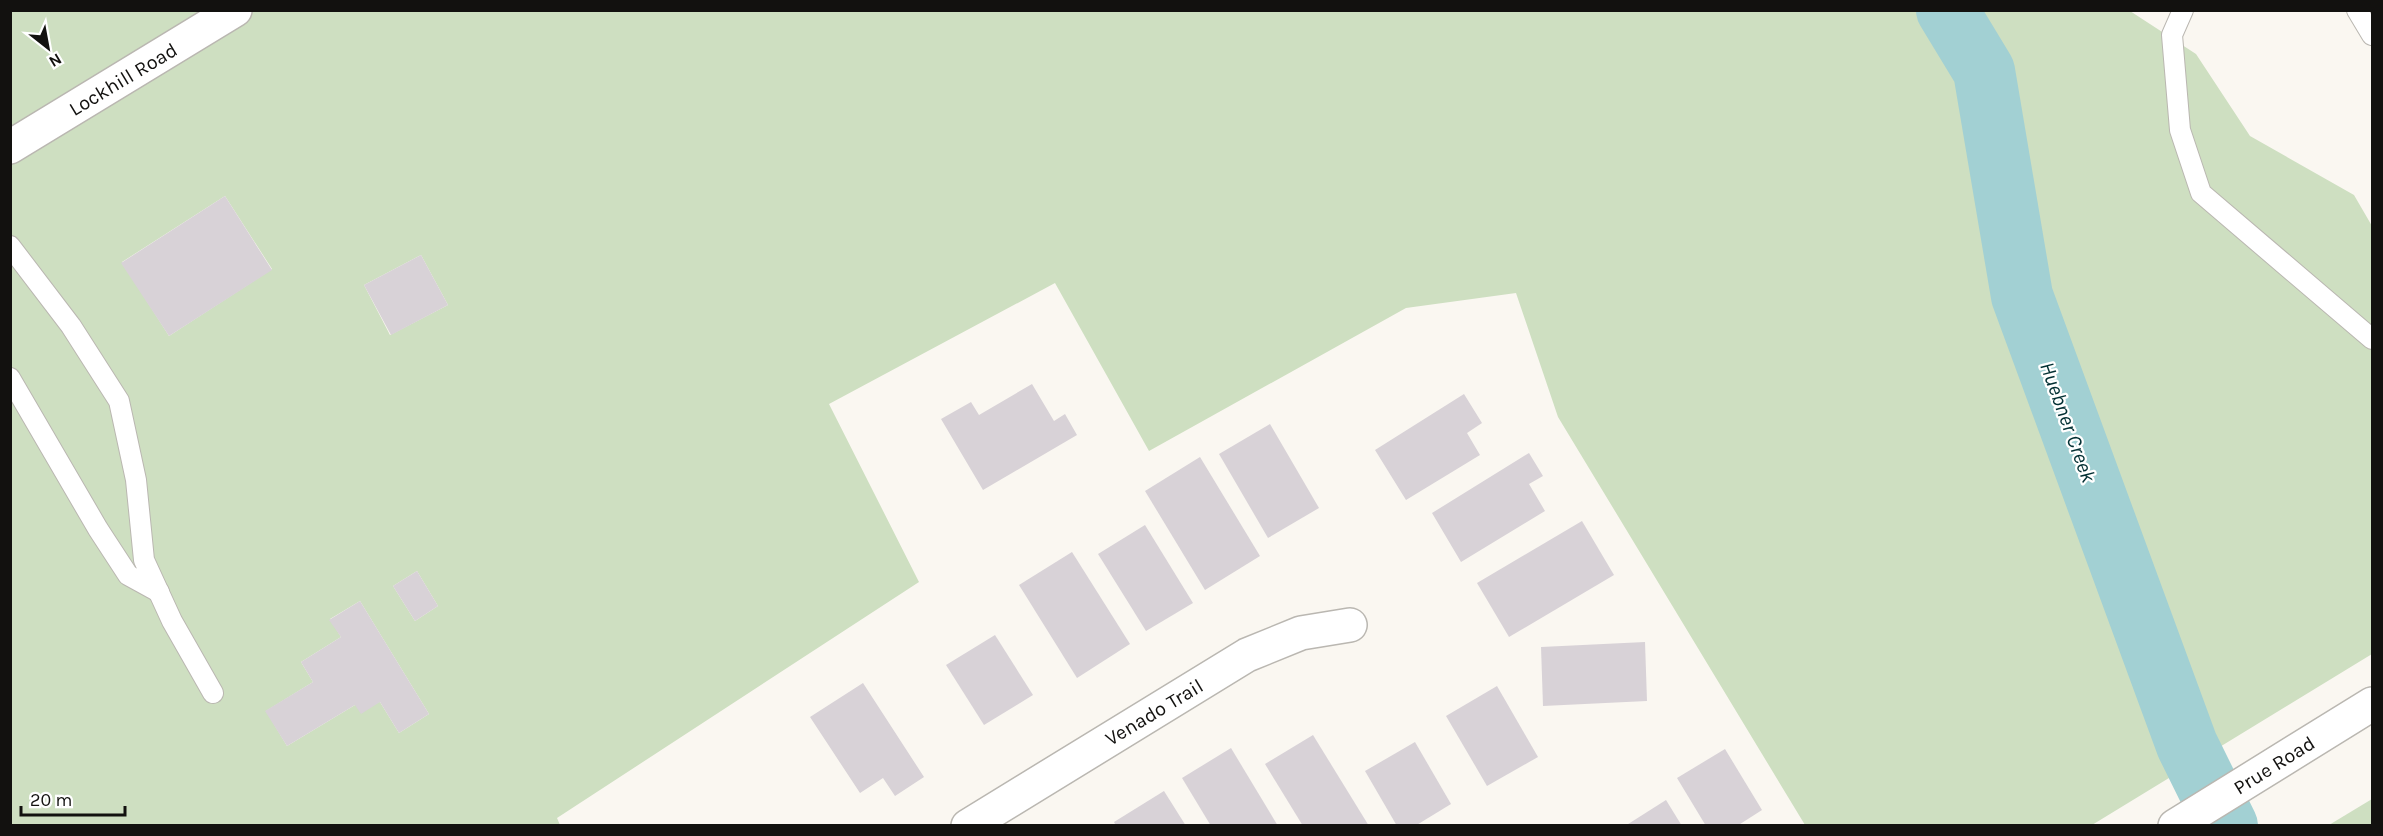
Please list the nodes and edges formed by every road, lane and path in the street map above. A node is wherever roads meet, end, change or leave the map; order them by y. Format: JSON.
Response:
{"nodes":[{"id":1,"x":235,"y":10,"type":"edge"},
{"id":2,"x":2183,"y":10,"type":"edge"},
{"id":3,"x":2357,"y":10,"type":"edge"},
{"id":4,"x":2373,"y":35,"type":"edge"},
{"id":5,"x":10,"y":147,"type":"edge"},
{"id":6,"x":10,"y":246,"type":"edge"},
{"id":7,"x":2373,"y":339,"type":"edge"},
{"id":8,"x":10,"y":378,"type":"edge"},
{"id":9,"x":159,"y":592,"type":"junction"},
{"id":10,"x":1350,"y":625,"type":"dead end"},
{"id":11,"x":213,"y":693,"type":"dead end"},
{"id":12,"x":2364,"y":709,"type":"edge"},
{"id":13,"x":968,"y":825,"type":"edge"},
{"id":14,"x":2175,"y":825,"type":"edge"}],
"edges":[{"from":1,"to":5,"type":"street","name":"Lockhill Road"},
{"from":2,"to":7,"type":"lane"},
{"from":3,"to":4,"type":"lane"},
{"from":6,"to":9,"type":"lane"},
{"from":8,"to":9,"type":"lane"},
{"from":9,"to":11,"type":"lane"},
{"from":10,"to":13,"type":"street","name":"Venado Trail"},
{"from":12,"to":14,"type":"street","name":"Prue Road"}]}
